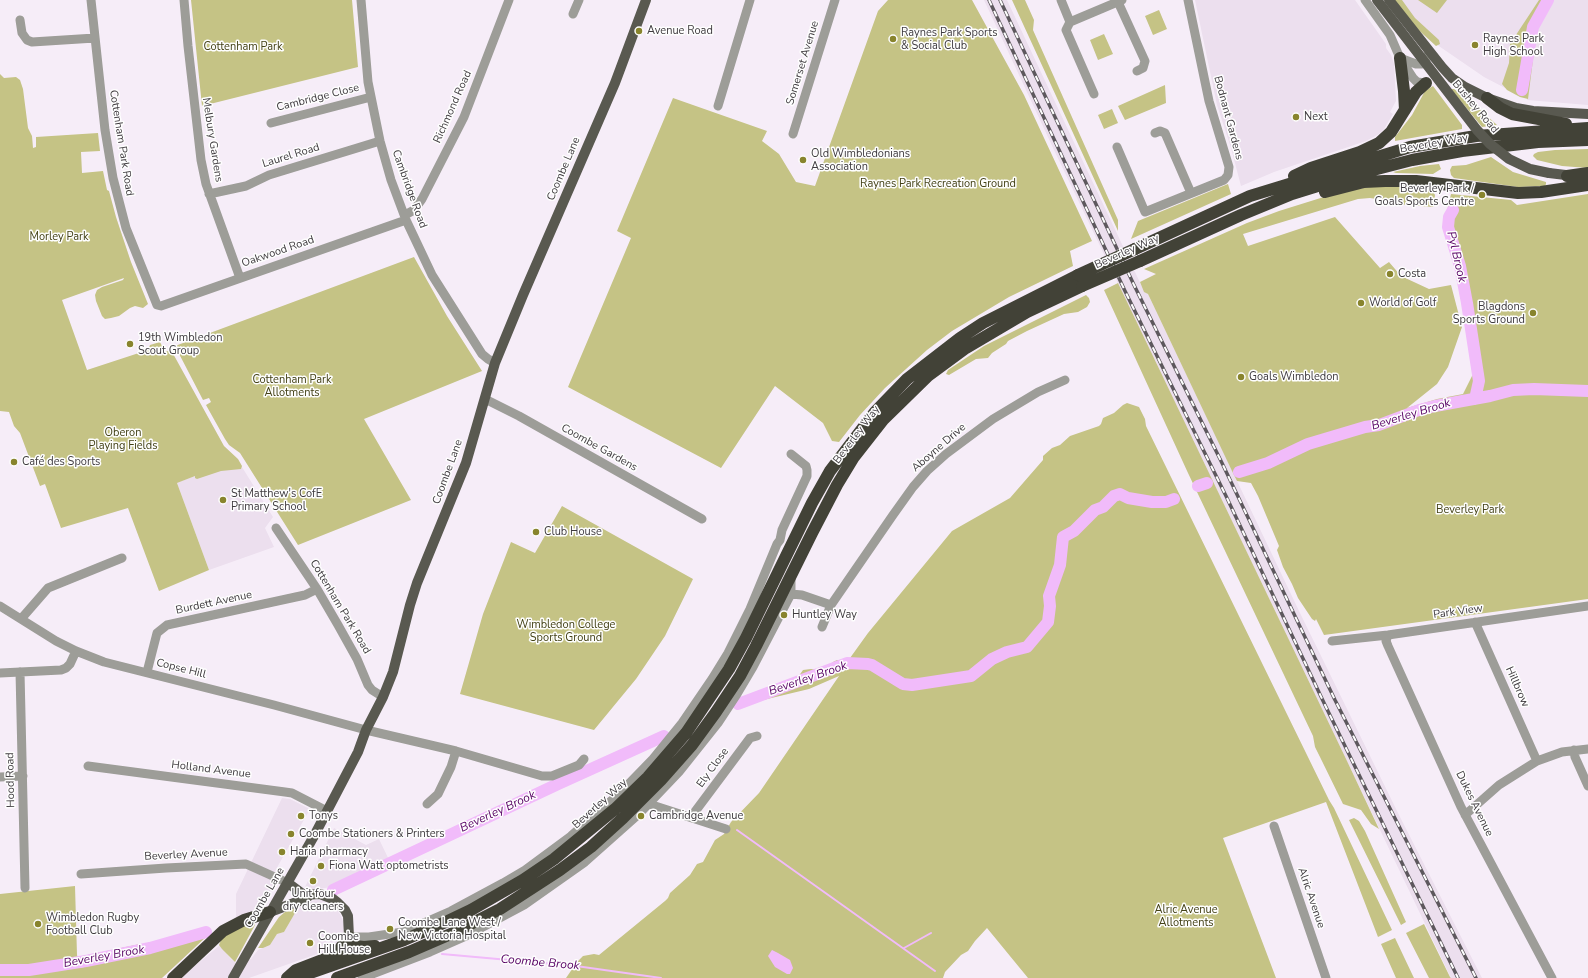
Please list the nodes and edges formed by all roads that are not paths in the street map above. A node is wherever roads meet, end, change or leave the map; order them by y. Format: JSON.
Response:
{"nodes":[{"id":1,"x":91,"y":0,"type":"edge"},
{"id":2,"x":184,"y":0,"type":"edge"},
{"id":3,"x":361,"y":0,"type":"edge"},
{"id":4,"x":509,"y":0,"type":"edge"},
{"id":5,"x":579,"y":0,"type":"edge"},
{"id":6,"x":646,"y":0,"type":"edge"},
{"id":7,"x":750,"y":0,"type":"edge"},
{"id":8,"x":835,"y":0,"type":"edge"},
{"id":9,"x":1061,"y":0,"type":"edge"},
{"id":10,"x":1188,"y":0,"type":"edge"},
{"id":11,"x":1364,"y":0,"type":"edge"},
{"id":12,"x":1377,"y":0,"type":"edge"},
{"id":13,"x":1389,"y":0,"type":"edge"},
{"id":14,"x":1120,"y":1,"type":"edge"},
{"id":15,"x":573,"y":14,"type":"dead end"},
{"id":16,"x":20,"y":20,"type":"dead end"},
{"id":17,"x":1070,"y":22,"type":"junction"},
{"id":18,"x":95,"y":38,"type":"junction"},
{"id":19,"x":1427,"y":50,"type":"junction"},
{"id":20,"x":1400,"y":58,"type":"junction"},
{"id":21,"x":1137,"y":71,"type":"dead end"},
{"id":22,"x":1452,"y":78,"type":"junction"},
{"id":23,"x":1426,"y":83,"type":"junction"},
{"id":24,"x":1094,"y":94,"type":"dead end"},
{"id":25,"x":371,"y":98,"type":"junction"},
{"id":26,"x":1487,"y":98,"type":"junction"},
{"id":27,"x":718,"y":106,"type":"dead end"},
{"id":28,"x":1405,"y":110,"type":"junction"},
{"id":29,"x":1588,"y":114,"type":"edge"},
{"id":30,"x":271,"y":123,"type":"dead end"},
{"id":31,"x":1588,"y":127,"type":"edge"},
{"id":32,"x":1155,"y":132,"type":"dead end"},
{"id":33,"x":794,"y":134,"type":"dead end"},
{"id":34,"x":1588,"y":140,"type":"edge"},
{"id":35,"x":380,"y":141,"type":"junction"},
{"id":36,"x":1117,"y":147,"type":"dead end"},
{"id":37,"x":1588,"y":175,"type":"edge"},
{"id":38,"x":1567,"y":176,"type":"joint"},
{"id":39,"x":1588,"y":185,"type":"edge"},
{"id":40,"x":1191,"y":193,"type":"junction"},
{"id":41,"x":209,"y":194,"type":"junction"},
{"id":42,"x":1250,"y":196,"type":"junction"},
{"id":43,"x":1241,"y":215,"type":"junction"},
{"id":44,"x":406,"y":218,"type":"junction"},
{"id":45,"x":240,"y":278,"type":"junction"},
{"id":46,"x":1080,"y":281,"type":"junction"},
{"id":47,"x":158,"y":306,"type":"joint"},
{"id":48,"x":495,"y":363,"type":"junction"},
{"id":49,"x":1065,"y":380,"type":"dead end"},
{"id":50,"x":484,"y":399,"type":"junction"},
{"id":51,"x":791,"y":454,"type":"dead end"},
{"id":52,"x":702,"y":519,"type":"dead end"},
{"id":53,"x":804,"y":519,"type":"junction"},
{"id":54,"x":276,"y":528,"type":"dead end"},
{"id":55,"x":780,"y":540,"type":"junction"},
{"id":56,"x":122,"y":558,"type":"dead end"},
{"id":57,"x":791,"y":574,"type":"junction"},
{"id":58,"x":317,"y":589,"type":"junction"},
{"id":59,"x":791,"y":594,"type":"junction"},
{"id":60,"x":831,"y":605,"type":"junction"},
{"id":61,"x":0,"y":606,"type":"edge"},
{"id":62,"x":1588,"y":606,"type":"edge"},
{"id":63,"x":21,"y":619,"type":"junction"},
{"id":64,"x":1475,"y":622,"type":"junction"},
{"id":65,"x":822,"y":628,"type":"dead end"},
{"id":66,"x":1388,"y":635,"type":"junction"},
{"id":67,"x":1332,"y":641,"type":"dead end"},
{"id":68,"x":76,"y":651,"type":"junction"},
{"id":69,"x":20,"y":672,"type":"junction"},
{"id":70,"x":147,"y":672,"type":"junction"},
{"id":71,"x":0,"y":673,"type":"edge"},
{"id":72,"x":383,"y":697,"type":"junction"},
{"id":73,"x":366,"y":730,"type":"junction"},
{"id":74,"x":757,"y":736,"type":"dead end"},
{"id":75,"x":1588,"y":749,"type":"edge"},
{"id":76,"x":1574,"y":750,"type":"junction"},
{"id":77,"x":456,"y":751,"type":"junction"},
{"id":78,"x":584,"y":759,"type":"dead end"},
{"id":79,"x":1537,"y":761,"type":"junction"},
{"id":80,"x":88,"y":766,"type":"dead end"},
{"id":81,"x":23,"y":776,"type":"junction"},
{"id":82,"x":0,"y":777,"type":"edge"},
{"id":83,"x":1588,"y":786,"type":"edge"},
{"id":84,"x":427,"y":804,"type":"dead end"},
{"id":85,"x":649,"y":804,"type":"junction"},
{"id":86,"x":327,"y":811,"type":"junction"},
{"id":87,"x":1464,"y":815,"type":"junction"},
{"id":88,"x":691,"y":817,"type":"junction"},
{"id":89,"x":1274,"y":826,"type":"dead end"},
{"id":90,"x":726,"y":829,"type":"dead end"},
{"id":91,"x":81,"y":874,"type":"dead end"},
{"id":92,"x":288,"y":883,"type":"junction"},
{"id":93,"x":25,"y":888,"type":"dead end"},
{"id":94,"x":309,"y":896,"type":"junction"},
{"id":95,"x":270,"y":912,"type":"junction"},
{"id":96,"x":349,"y":936,"type":"junction"},
{"id":97,"x":404,"y":940,"type":"junction"},
{"id":98,"x":173,"y":978,"type":"edge"},
{"id":99,"x":233,"y":978,"type":"edge"},
{"id":100,"x":287,"y":978,"type":"edge"},
{"id":101,"x":296,"y":978,"type":"edge"},
{"id":102,"x":337,"y":978,"type":"edge"},
{"id":103,"x":362,"y":978,"type":"edge"},
{"id":104,"x":1326,"y":978,"type":"edge"},
{"id":105,"x":1552,"y":978,"type":"edge"}],
"edges":[{"from":1,"to":18,"type":"street","name":"Cottenham Park Road"},
{"from":2,"to":41,"type":"street","name":"Melbury Gardens"},
{"from":3,"to":25,"type":"street","name":"Cambridge Road"},
{"from":4,"to":44,"type":"street","name":"Richmond Road"},
{"from":5,"to":15,"type":"street"},
{"from":6,"to":48,"type":"main road","name":"Coombe Lane"},
{"from":7,"to":27,"type":"street"},
{"from":8,"to":33,"type":"street","name":"Somerset Avenue"},
{"from":9,"to":17,"type":"street"},
{"from":10,"to":40,"type":"street","name":"Bodnant Gardens"},
{"from":11,"to":20,"type":"street"},
{"from":12,"to":38,"type":"main road","name":"Bushey Road","bridge":true},
{"from":13,"to":19,"type":"main road","name":"Bushey Road"},
{"from":14,"to":17,"type":"street"},
{"from":14,"to":21,"type":"street"},
{"from":16,"to":18,"type":"street"},
{"from":17,"to":24,"type":"street"},
{"from":18,"to":47,"type":"street","name":"Cottenham Park Road"},
{"from":19,"to":20,"type":"street"},
{"from":19,"to":22,"type":"main road","name":"Bushey Road"},
{"from":20,"to":23,"type":"street"},
{"from":20,"to":28,"type":"highway"},
{"from":22,"to":23,"type":"main road"},
{"from":22,"to":26,"type":"main road"},
{"from":23,"to":28,"type":"highway"},
{"from":25,"to":30,"type":"street","name":"Cambridge Close"},
{"from":25,"to":35,"type":"street","name":"Cambridge Road"},
{"from":26,"to":29,"type":"main road"},
{"from":26,"to":31,"type":"highway"},
{"from":28,"to":42,"type":"highway"},
{"from":31,"to":42,"type":"highway","name":"Beverley Way"},
{"from":32,"to":40,"type":"street"},
{"from":34,"to":43,"type":"highway","name":"Beverley Way"},
{"from":35,"to":41,"type":"street","name":"Laurel Road"},
{"from":35,"to":44,"type":"street","name":"Cambridge Road"},
{"from":36,"to":40,"type":"street","name":"Bodnant Gardens"},
{"from":37,"to":38,"type":"highway"},
{"from":39,"to":43,"type":"highway"},
{"from":41,"to":45,"type":"street","name":"Melbury Gardens"},
{"from":42,"to":46,"type":"highway","name":"Beverley Way","bridge":true},
{"from":43,"to":46,"type":"highway","name":"Beverley Way","bridge":true},
{"from":44,"to":45,"type":"street","name":"Oakwood Road"},
{"from":44,"to":48,"type":"street","name":"Cambridge Road"},
{"from":45,"to":47,"type":"street","name":"Oakwood Road"},
{"from":46,"to":53,"type":"highway","name":"Beverley Way"},
{"from":46,"to":57,"type":"highway","name":"Beverley Way"},
{"from":48,"to":50,"type":"main road","name":"Coombe Lane"},
{"from":49,"to":60,"type":"street","name":"Aboyne Drive"},
{"from":50,"to":52,"type":"street","name":"Coombe Gardens"},
{"from":50,"to":72,"type":"main road","name":"Coombe Lane"},
{"from":51,"to":55,"type":"street","name":"Beverley Way"},
{"from":53,"to":55,"type":"street","name":"Beverley Way"},
{"from":53,"to":97,"type":"highway","name":"Beverley Way"},
{"from":54,"to":58,"type":"street","name":"Cottenham Park Road"},
{"from":55,"to":96,"type":"street","name":"Beverley Way"},
{"from":56,"to":63,"type":"street"},
{"from":57,"to":59,"type":"street","name":"Beverley Way"},
{"from":57,"to":102,"type":"highway","name":"Beverley Way"},
{"from":58,"to":70,"type":"street","name":"Burdett Avenue"},
{"from":58,"to":72,"type":"street","name":"Cottenham Park Road"},
{"from":59,"to":60,"type":"street"},
{"from":59,"to":85,"type":"street","name":"Beverley Way"},
{"from":60,"to":65,"type":"street","name":"Aboyne Drive"},
{"from":61,"to":63,"type":"street","name":"Copse Hill"},
{"from":62,"to":64,"type":"street","name":"Park View"},
{"from":63,"to":68,"type":"street","name":"Copse Hill"},
{"from":64,"to":66,"type":"street","name":"Park View"},
{"from":64,"to":79,"type":"street","name":"Hillbrow"},
{"from":66,"to":67,"type":"street","name":"Park View"},
{"from":66,"to":87,"type":"street","name":"Dukes Avenue"},
{"from":68,"to":69,"type":"street"},
{"from":68,"to":70,"type":"street","name":"Copse Hill"},
{"from":69,"to":71,"type":"street"},
{"from":69,"to":81,"type":"street","name":"Hood Road"},
{"from":70,"to":73,"type":"street","name":"Copse Hill"},
{"from":72,"to":73,"type":"main road","name":"Coombe Lane"},
{"from":73,"to":77,"type":"street","name":"Copse Hill"},
{"from":73,"to":86,"type":"main road","name":"Coombe Lane"},
{"from":74,"to":88,"type":"street","name":"Ely Close"},
{"from":75,"to":76,"type":"street"},
{"from":76,"to":79,"type":"street"},
{"from":76,"to":83,"type":"street"},
{"from":77,"to":78,"type":"street","name":"Copse Hill"},
{"from":77,"to":84,"type":"street"},
{"from":79,"to":87,"type":"street"},
{"from":80,"to":86,"type":"street","name":"Holland Avenue"},
{"from":81,"to":82,"type":"street"},
{"from":81,"to":93,"type":"street","name":"Hood Road"},
{"from":85,"to":88,"type":"street"},
{"from":85,"to":103,"type":"street","name":"Beverley Way"},
{"from":86,"to":92,"type":"main road","name":"Coombe Lane"},
{"from":87,"to":105,"type":"street","name":"Dukes Avenue"},
{"from":88,"to":90,"type":"street"},
{"from":89,"to":104,"type":"street","name":"Alric Avenue"},
{"from":91,"to":92,"type":"street","name":"Beverley Avenue"},
{"from":92,"to":94,"type":"main road"},
{"from":92,"to":95,"type":"main road","name":"Coombe Lane"},
{"from":94,"to":95,"type":"main road"},
{"from":94,"to":96,"type":"main road"},
{"from":95,"to":98,"type":"highway"},
{"from":95,"to":99,"type":"main road","name":"Coombe Lane"},
{"from":96,"to":97,"type":"highway"},
{"from":96,"to":100,"type":"highway"},
{"from":97,"to":101,"type":"highway","name":"Beverley Way"}]}
